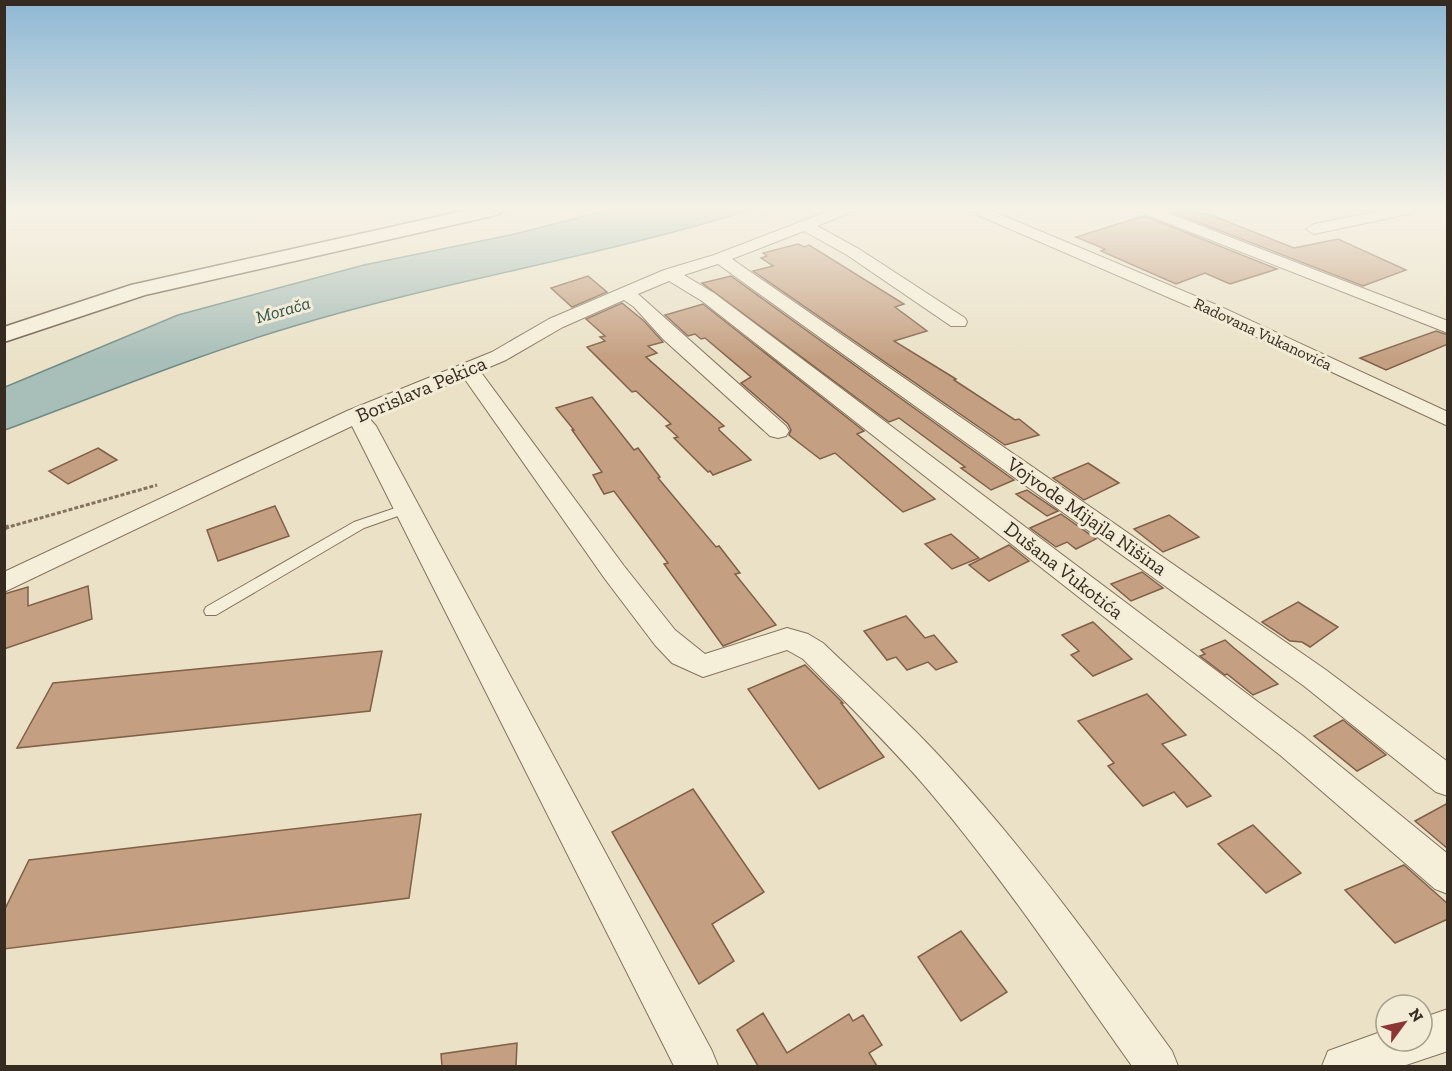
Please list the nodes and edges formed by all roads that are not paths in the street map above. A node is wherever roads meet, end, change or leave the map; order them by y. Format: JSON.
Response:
{"nodes":[{"id":1,"x":273,"y":260,"type":"edge"},
{"id":2,"x":714,"y":260,"type":"edge"},
{"id":3,"x":723,"y":260,"type":"edge"},
{"id":4,"x":865,"y":260,"type":"edge"},
{"id":5,"x":1095,"y":260,"type":"edge"},
{"id":6,"x":1274,"y":260,"type":"edge"},
{"id":7,"x":670,"y":274,"type":"junction"},
{"id":8,"x":626,"y":294,"type":"junction"},
{"id":9,"x":958,"y":322,"type":"dead end"},
{"id":10,"x":1448,"y":328,"type":"edge"},
{"id":11,"x":4,"y":335,"type":"edge"},
{"id":12,"x":468,"y":370,"type":"junction"},
{"id":13,"x":355,"y":416,"type":"junction"},
{"id":14,"x":1448,"y":420,"type":"edge"},
{"id":15,"x":778,"y":431,"type":"dead end"},
{"id":16,"x":407,"y":508,"type":"junction"},
{"id":17,"x":4,"y":583,"type":"edge"},
{"id":18,"x":211,"y":611,"type":"dead end"},
{"id":19,"x":1448,"y":782,"type":"edge"},
{"id":20,"x":1448,"y":878,"type":"edge"},
{"id":21,"x":1381,"y":1053,"type":"edge"},
{"id":22,"x":698,"y":1066,"type":"edge"},
{"id":23,"x":1157,"y":1066,"type":"edge"},
{"id":24,"x":1343,"y":1066,"type":"edge"}],
"edges":[{"from":1,"to":11,"type":"main road"},
{"from":2,"to":7,"type":"street","name":"Borislava Pekica"},
{"from":3,"to":19,"type":"street","name":"Vojvode Mijajla Nišina"},
{"from":4,"to":9,"type":"street"},
{"from":5,"to":14,"type":"street","name":"Radovana Vukanovića"},
{"from":6,"to":10,"type":"street"},
{"from":7,"to":8,"type":"street","name":"Borislava Pekica"},
{"from":7,"to":20,"type":"street","name":"Dušana Vukotića"},
{"from":8,"to":12,"type":"street","name":"Borislava Pekica"},
{"from":8,"to":15,"type":"street"},
{"from":12,"to":13,"type":"street","name":"Borislava Pekica"},
{"from":12,"to":23,"type":"street"},
{"from":13,"to":16,"type":"street"},
{"from":13,"to":17,"type":"street","name":"Borislava Pekica"},
{"from":16,"to":18,"type":"lane"},
{"from":16,"to":22,"type":"street"},
{"from":21,"to":24,"type":"street"}]}
